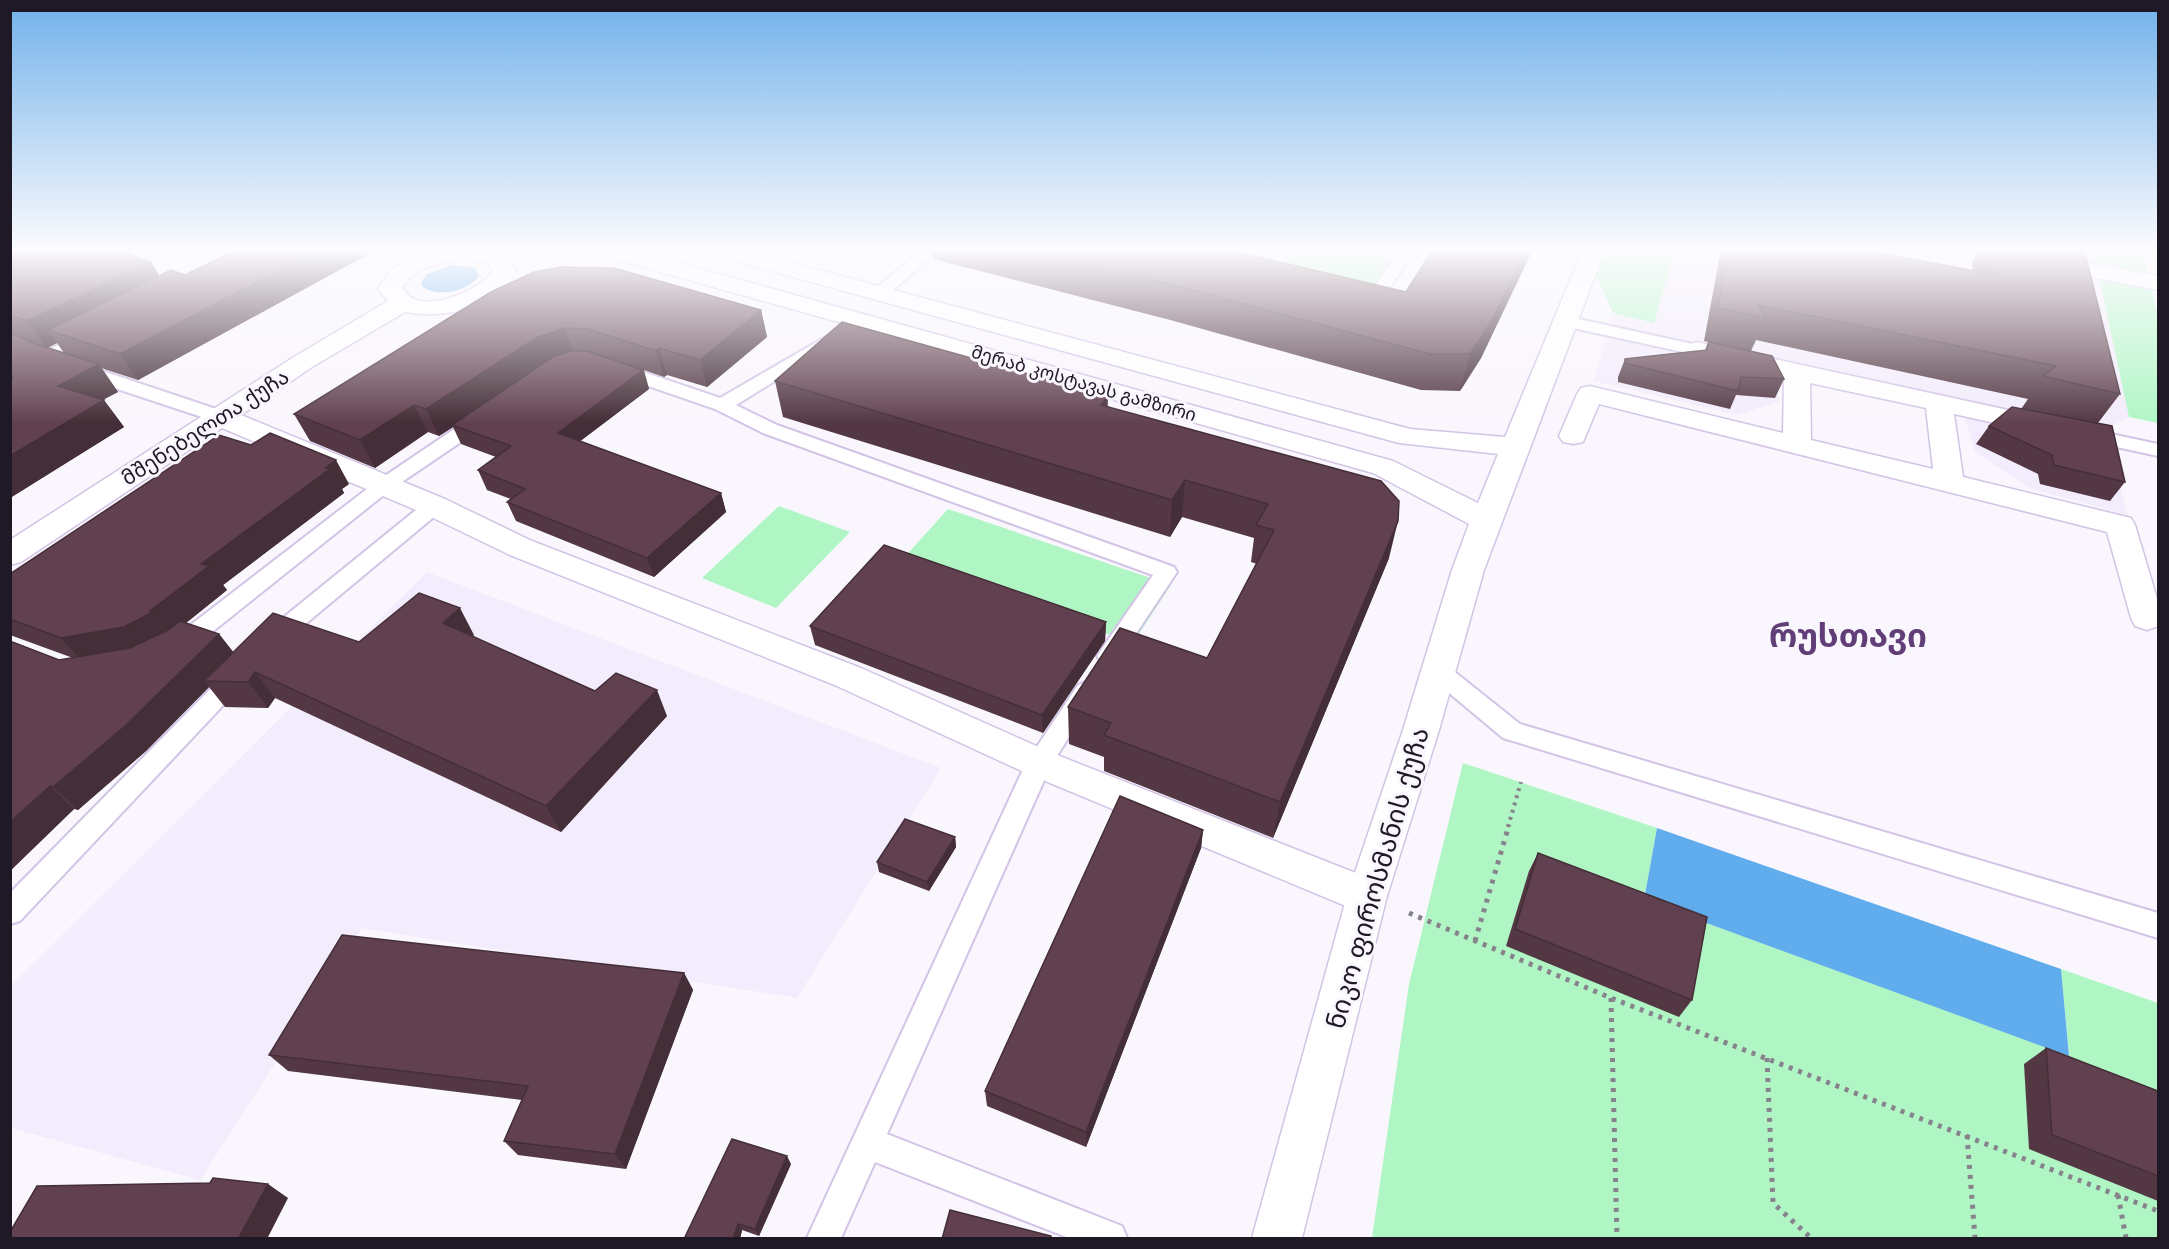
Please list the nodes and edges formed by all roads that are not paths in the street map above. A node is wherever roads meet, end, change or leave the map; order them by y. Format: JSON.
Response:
{"nodes":[{"id":1,"x":395,"y":307,"type":"edge"},
{"id":2,"x":814,"y":307,"type":"edge"},
{"id":3,"x":932,"y":307,"type":"edge"},
{"id":4,"x":1571,"y":307,"type":"edge"},
{"id":5,"x":852,"y":318,"type":"junction"},
{"id":6,"x":1565,"y":321,"type":"junction"},
{"id":7,"x":107,"y":326,"type":"edge"},
{"id":8,"x":27,"y":349,"type":"edge"},
{"id":9,"x":1697,"y":350,"type":"joint"},
{"id":10,"x":48,"y":357,"type":"junction"},
{"id":11,"x":596,"y":362,"type":"edge"},
{"id":12,"x":1797,"y":372,"type":"junction"},
{"id":13,"x":1939,"y":403,"type":"junction"},
{"id":14,"x":722,"y":405,"type":"junction"},
{"id":15,"x":497,"y":408,"type":"edge"},
{"id":16,"x":221,"y":417,"type":"junction"},
{"id":17,"x":2065,"y":430,"type":"joint"},
{"id":18,"x":1574,"y":436,"type":"dead end"},
{"id":19,"x":1797,"y":445,"type":"junction"},
{"id":20,"x":1515,"y":447,"type":"junction"},
{"id":21,"x":2158,"y":450,"type":"edge"},
{"id":22,"x":1949,"y":483,"type":"junction"},
{"id":23,"x":383,"y":486,"type":"junction"},
{"id":24,"x":434,"y":506,"type":"junction"},
{"id":25,"x":1486,"y":520,"type":"junction"},
{"id":26,"x":10,"y":555,"type":"edge"},
{"id":27,"x":2147,"y":618,"type":"dead end"},
{"id":28,"x":160,"y":656,"type":"edge"},
{"id":29,"x":1438,"y":672,"type":"junction"},
{"id":30,"x":1040,"y":763,"type":"junction"},
{"id":31,"x":1367,"y":896,"type":"junction"},
{"id":32,"x":10,"y":912,"type":"edge"},
{"id":33,"x":2158,"y":926,"type":"edge"},
{"id":34,"x":868,"y":1143,"type":"junction"},
{"id":35,"x":824,"y":1239,"type":"edge"},
{"id":36,"x":1110,"y":1239,"type":"edge"},
{"id":37,"x":1277,"y":1239,"type":"edge"}],
"edges":[{"from":1,"to":16,"type":"street","name":"მშენებელთა ქუჩა"},
{"from":2,"to":5,"type":"street","name":"მერაბ კოსტავას გამზირი"},
{"from":3,"to":20,"type":"street","name":"მერაბ კოსტავას გამზირი"},
{"from":4,"to":6,"type":"street","name":"ნიკო ფიროსმანის ქუჩა"},
{"from":5,"to":14,"type":"lane"},
{"from":5,"to":25,"type":"street","name":"მერაბ კოსტავას გამზირი"},
{"from":6,"to":9,"type":"lane"},
{"from":6,"to":20,"type":"street","name":"ნიკო ფიროსმანის ქუჩა"},
{"from":7,"to":10,"type":"lane"},
{"from":8,"to":10,"type":"lane"},
{"from":9,"to":12,"type":"street"},
{"from":10,"to":16,"type":"lane"},
{"from":11,"to":14,"type":"lane"},
{"from":12,"to":13,"type":"street"},
{"from":12,"to":19,"type":"street"},
{"from":13,"to":17,"type":"street"},
{"from":13,"to":22,"type":"street"},
{"from":14,"to":30,"type":"lane"},
{"from":15,"to":23,"type":"lane"},
{"from":16,"to":23,"type":"street"},
{"from":16,"to":26,"type":"street","name":"მშენებელთა ქუჩა"},
{"from":17,"to":21,"type":"lane"},
{"from":18,"to":19,"type":"street"},
{"from":19,"to":22,"type":"street"},
{"from":20,"to":25,"type":"street","name":"ნიკო ფიროსმანის ქუჩა"},
{"from":22,"to":27,"type":"street"},
{"from":23,"to":24,"type":"street"},
{"from":23,"to":28,"type":"lane"},
{"from":24,"to":30,"type":"street"},
{"from":24,"to":32,"type":"lane"},
{"from":25,"to":29,"type":"street","name":"ნიკო ფიროსმანის ქუჩა"},
{"from":29,"to":31,"type":"street","name":"ნიკო ფიროსმანის ქუჩა"},
{"from":29,"to":33,"type":"lane"},
{"from":30,"to":31,"type":"street"},
{"from":30,"to":34,"type":"lane"},
{"from":31,"to":37,"type":"street","name":"ნიკო ფიროსმანის ქუჩა"},
{"from":34,"to":35,"type":"lane"},
{"from":34,"to":36,"type":"lane"}]}
